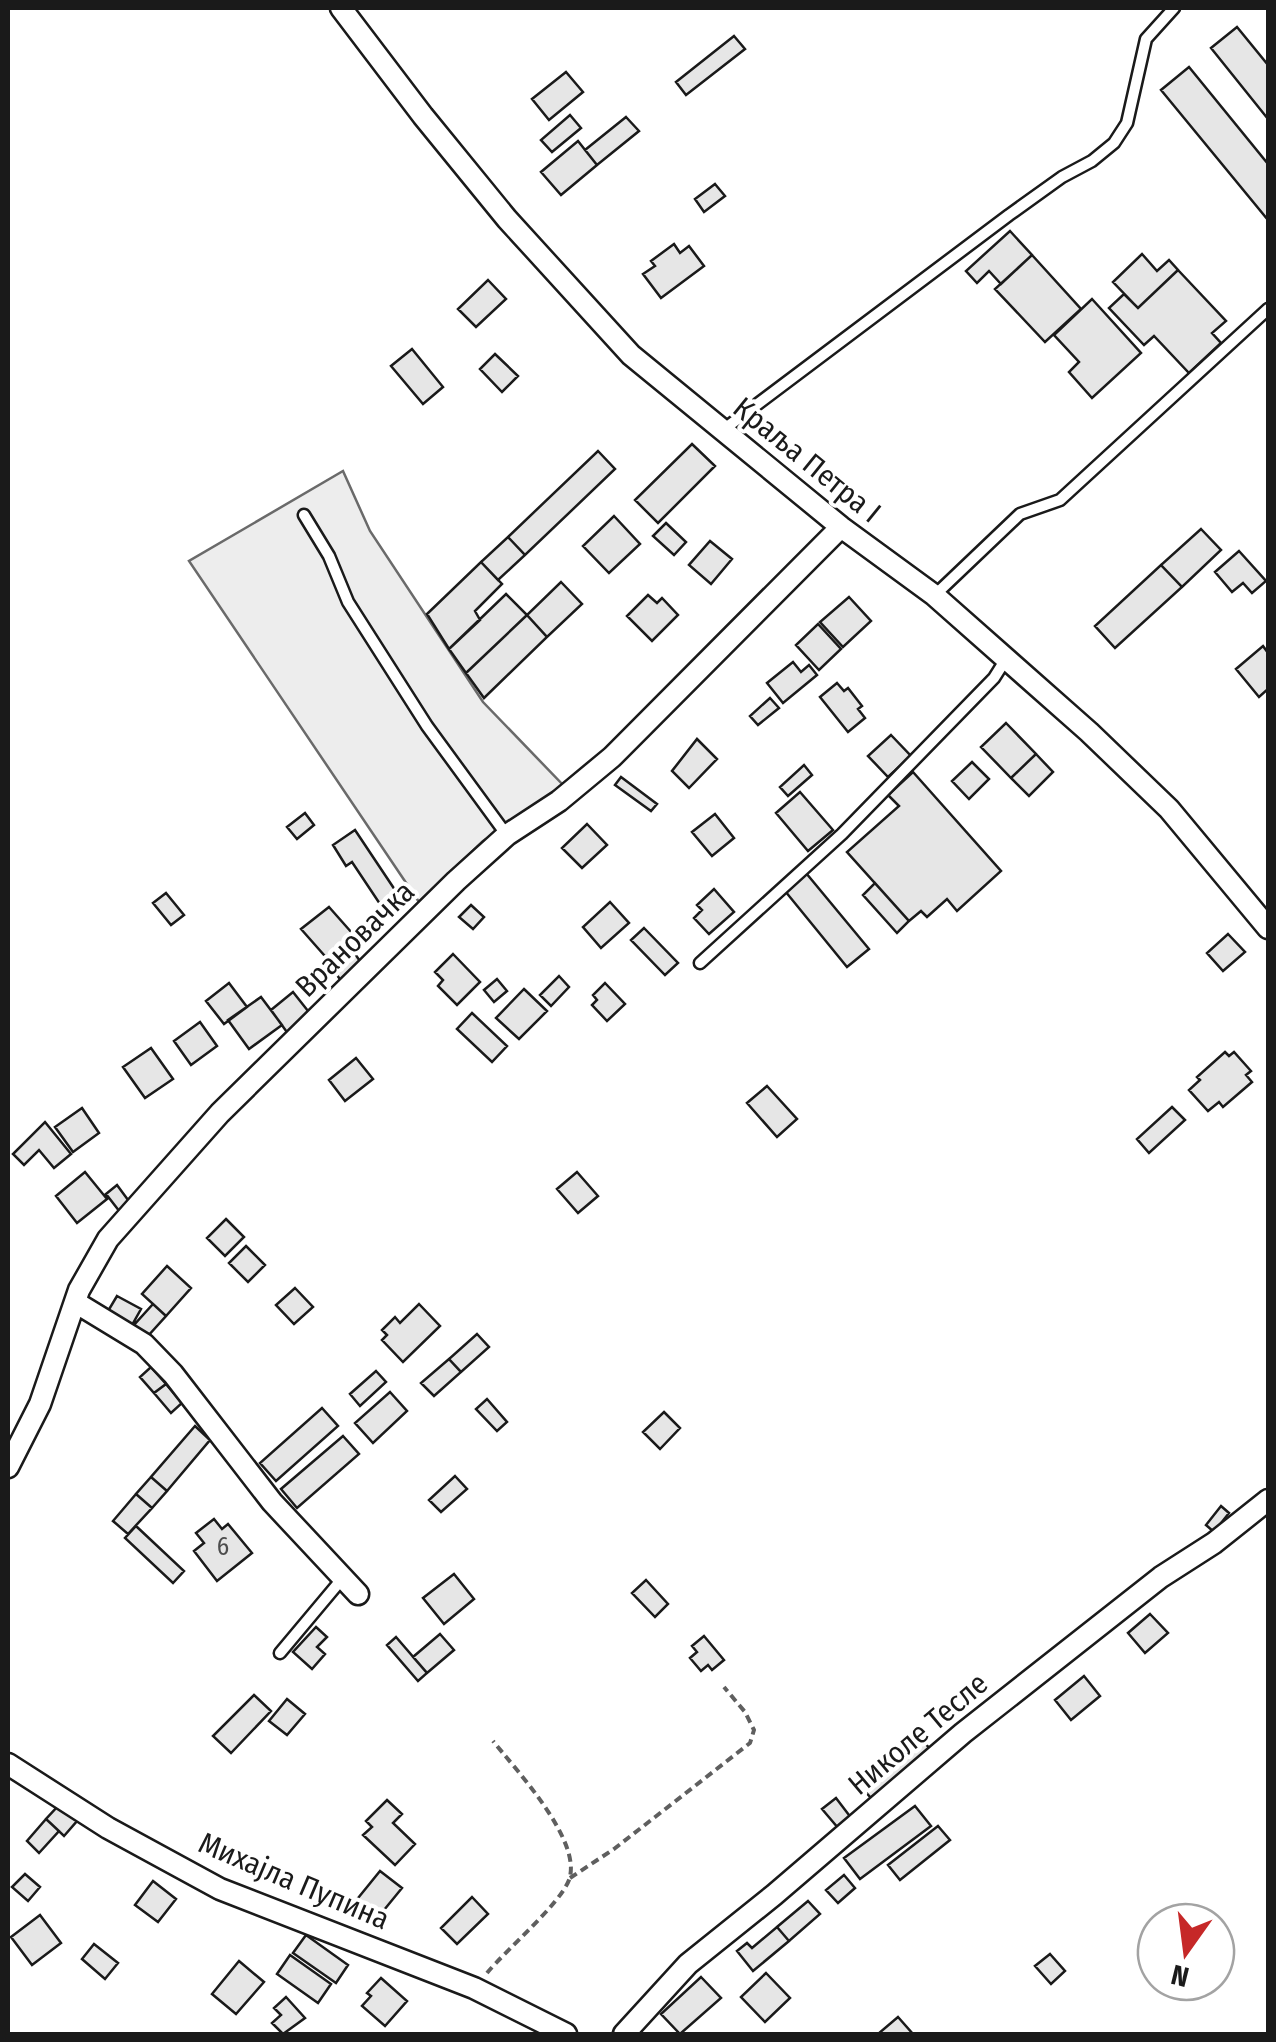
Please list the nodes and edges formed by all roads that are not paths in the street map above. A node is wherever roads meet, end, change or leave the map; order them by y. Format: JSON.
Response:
{"nodes":[{"id":1,"x":342,"y":8,"type":"edge"},
{"id":2,"x":1174,"y":8,"type":"edge"},
{"id":3,"x":1268,"y":309,"type":"edge"},
{"id":4,"x":722,"y":430,"type":"junction"},
{"id":5,"x":304,"y":515,"type":"dead end"},
{"id":6,"x":841,"y":528,"type":"junction"},
{"id":7,"x":934,"y":595,"type":"junction"},
{"id":8,"x":1006,"y":659,"type":"junction"},
{"id":9,"x":507,"y":835,"type":"junction"},
{"id":10,"x":1268,"y":928,"type":"edge"},
{"id":11,"x":700,"y":963,"type":"dead end"},
{"id":12,"x":75,"y":1302,"type":"junction"},
{"id":13,"x":8,"y":1467,"type":"edge"},
{"id":14,"x":1268,"y":1500,"type":"edge"},
{"id":15,"x":342,"y":1579,"type":"junction"},
{"id":16,"x":358,"y":1594,"type":"dead end"},
{"id":17,"x":280,"y":1653,"type":"dead end"},
{"id":18,"x":8,"y":1764,"type":"edge"},
{"id":19,"x":566,"y":2034,"type":"edge"},
{"id":20,"x":624,"y":2034,"type":"edge"}],
"edges":[{"from":1,"to":4,"type":"street","name":"Краља Петра I"},
{"from":2,"to":4,"type":"lane"},
{"from":3,"to":7,"type":"lane"},
{"from":4,"to":6,"type":"street","name":"Краља Петра I"},
{"from":5,"to":9,"type":"lane"},
{"from":6,"to":7,"type":"street","name":"Краља Петра I"},
{"from":6,"to":9,"type":"street","name":"Врановачка"},
{"from":7,"to":8,"type":"street","name":"Краља Петра I"},
{"from":8,"to":10,"type":"street","name":"Краља Петра I"},
{"from":8,"to":11,"type":"lane"},
{"from":9,"to":12,"type":"street","name":"Врановачка"},
{"from":12,"to":13,"type":"street","name":"Врановачка"},
{"from":12,"to":15,"type":"street"},
{"from":14,"to":20,"type":"street","name":"Николе Тесле"},
{"from":15,"to":16,"type":"street"},
{"from":15,"to":17,"type":"lane"},
{"from":18,"to":19,"type":"street","name":"Михајла Пупина"}]}
